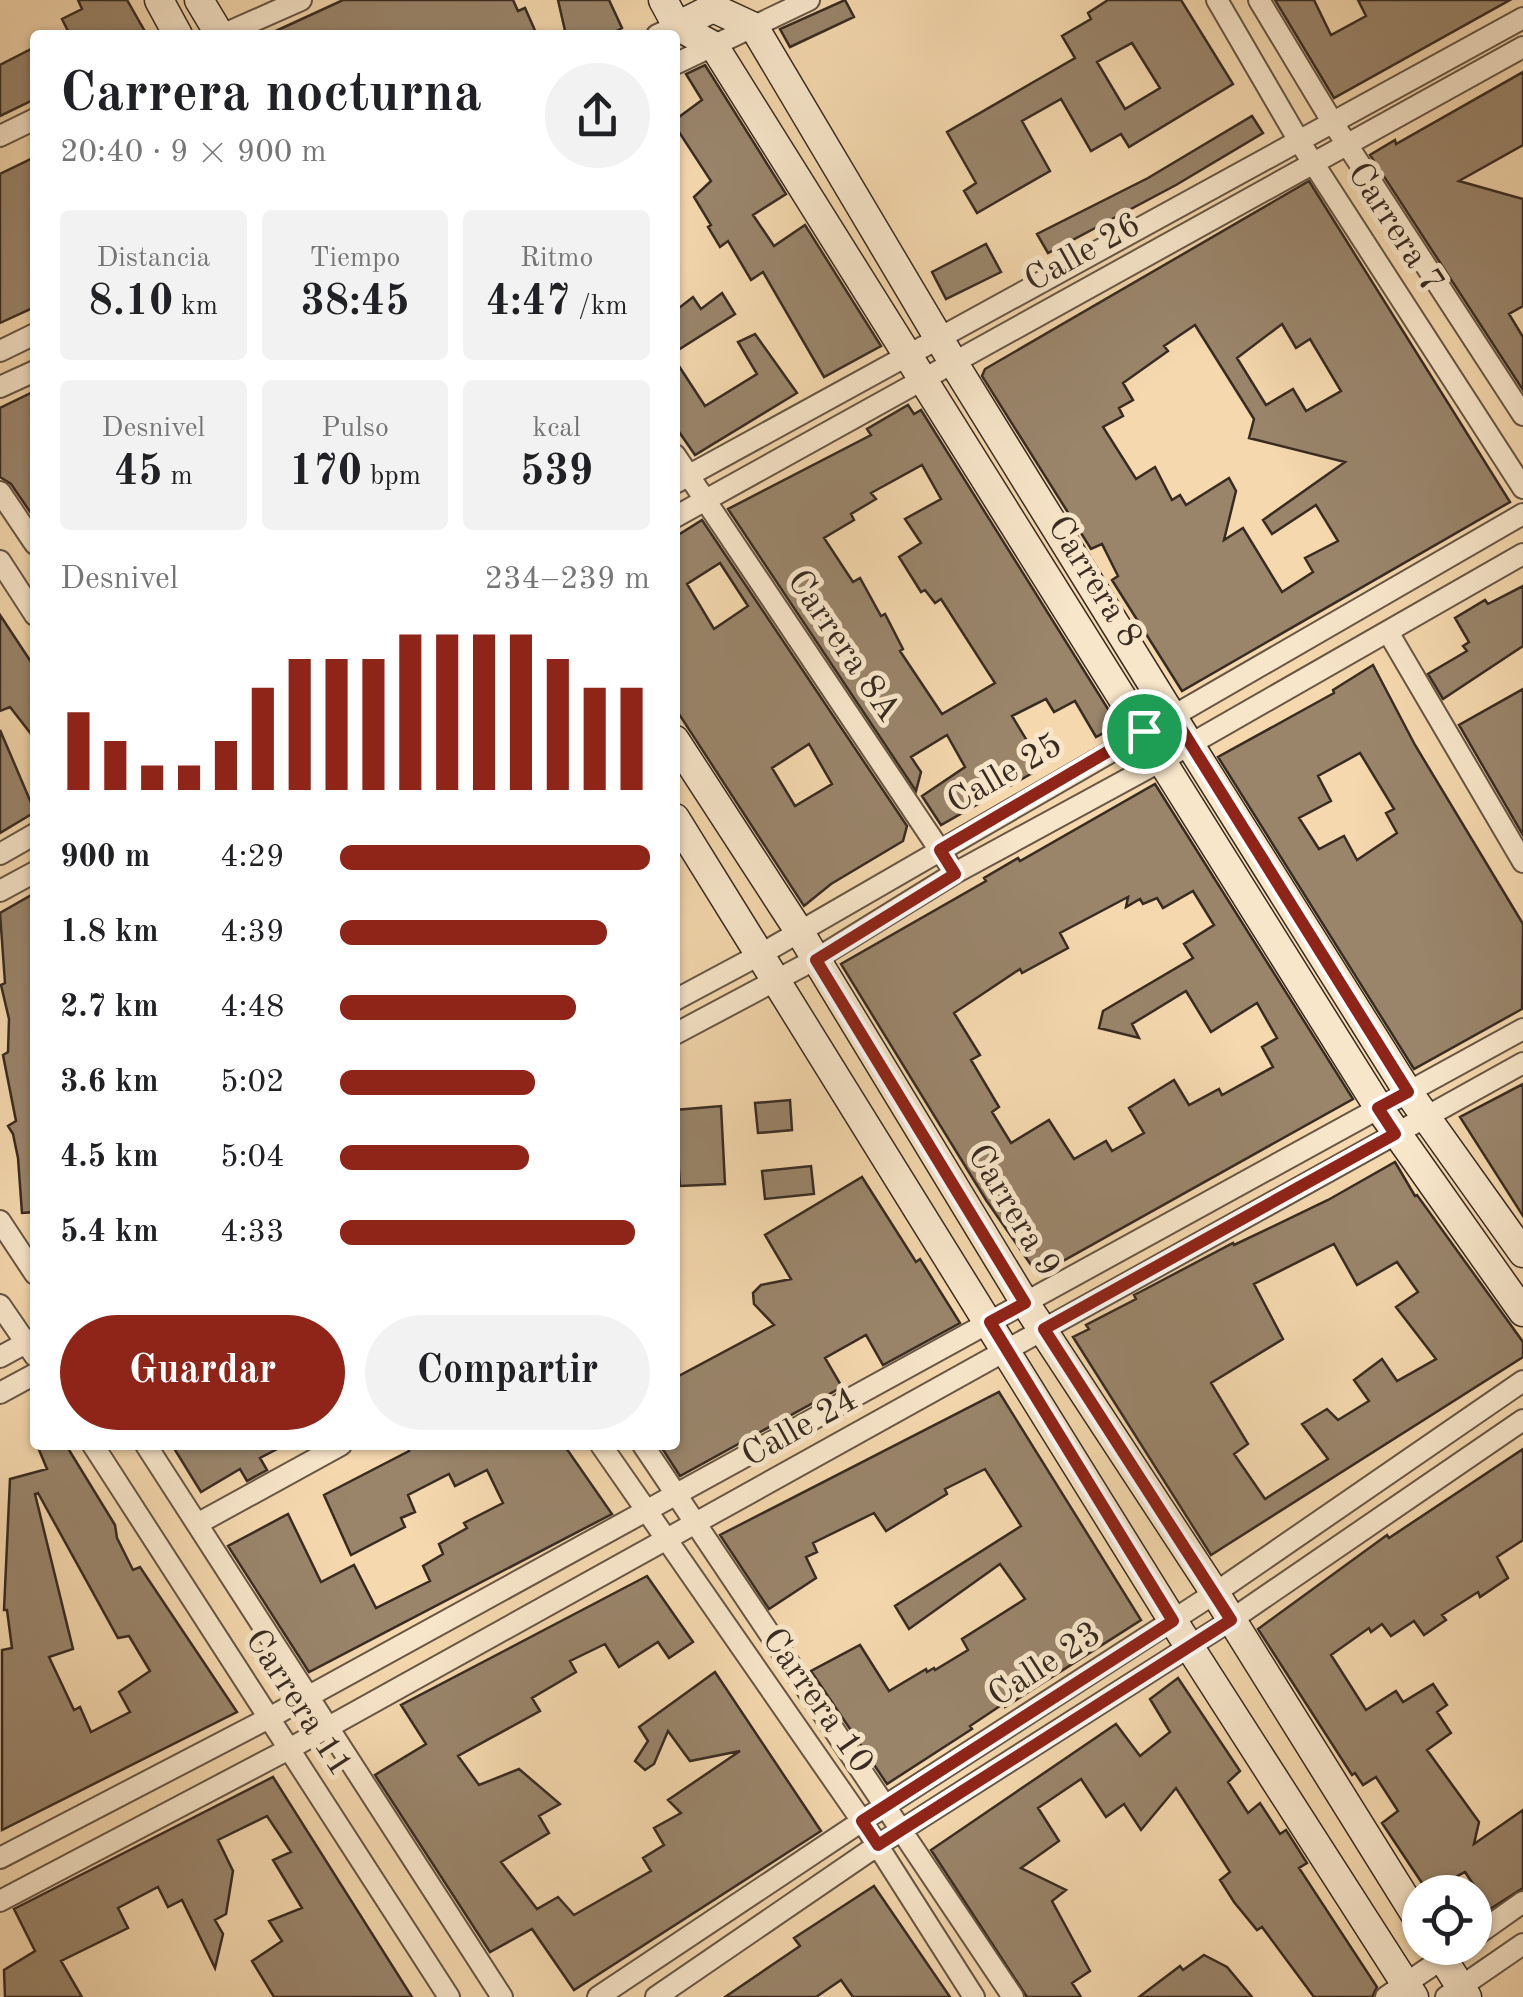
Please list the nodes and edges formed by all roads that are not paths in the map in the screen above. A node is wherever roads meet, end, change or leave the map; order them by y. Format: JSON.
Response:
{"nodes":[{"id":1,"x":159,"y":0,"type":"edge"},
{"id":2,"x":199,"y":0,"type":"edge"},
{"id":3,"x":301,"y":0,"type":"edge"},
{"id":4,"x":663,"y":0,"type":"edge"},
{"id":5,"x":810,"y":0,"type":"edge"},
{"id":6,"x":1217,"y":0,"type":"edge"},
{"id":7,"x":1258,"y":0,"type":"edge"},
{"id":8,"x":722,"y":4,"type":"edge"},
{"id":9,"x":1523,"y":18,"type":"edge"},
{"id":10,"x":754,"y":27,"type":"junction"},
{"id":11,"x":175,"y":30,"type":"edge"},
{"id":12,"x":218,"y":30,"type":"edge"},
{"id":13,"x":232,"y":30,"type":"edge"},
{"id":14,"x":667,"y":30,"type":"edge"},
{"id":15,"x":680,"y":34,"type":"edge"},
{"id":16,"x":714,"y":46,"type":"junction"},
{"id":17,"x":1523,"y":47,"type":"edge"},
{"id":18,"x":680,"y":62,"type":"edge"},
{"id":19,"x":30,"y":121,"type":"edge"},
{"id":20,"x":1333,"y":122,"type":"junction"},
{"id":21,"x":0,"y":136,"type":"edge"},
{"id":22,"x":1299,"y":141,"type":"junction"},
{"id":23,"x":1349,"y":143,"type":"junction"},
{"id":24,"x":1314,"y":162,"type":"junction"},
{"id":25,"x":30,"y":336,"type":"edge"},
{"id":26,"x":947,"y":350,"type":"junction"},
{"id":27,"x":0,"y":351,"type":"edge"},
{"id":28,"x":916,"y":367,"type":"junction"},
{"id":29,"x":30,"y":372,"type":"edge"},
{"id":30,"x":0,"y":387,"type":"edge"},
{"id":31,"x":1523,"y":414,"type":"edge"},
{"id":32,"x":682,"y":479,"type":"edge"},
{"id":33,"x":1523,"y":488,"type":"edge"},
{"id":34,"x":0,"y":492,"type":"edge"},
{"id":35,"x":706,"y":500,"type":"junction"},
{"id":36,"x":680,"y":514,"type":"edge"},
{"id":37,"x":1523,"y":514,"type":"edge"},
{"id":38,"x":30,"y":537,"type":"edge"},
{"id":39,"x":1523,"y":554,"type":"edge"},
{"id":40,"x":0,"y":561,"type":"edge"},
{"id":41,"x":30,"y":607,"type":"edge"},
{"id":42,"x":1388,"y":632,"type":"junction"},
{"id":43,"x":1172,"y":714,"type":"junction"},
{"id":44,"x":1144,"y":731,"type":"junction"},
{"id":45,"x":1190,"y":745,"type":"junction"},
{"id":46,"x":680,"y":748,"type":"edge"},
{"id":47,"x":1162,"y":761,"type":"junction"},
{"id":48,"x":680,"y":826,"type":"edge"},
{"id":49,"x":30,"y":837,"type":"edge"},
{"id":50,"x":940,"y":850,"type":"junction"},
{"id":51,"x":0,"y":854,"type":"edge"},
{"id":52,"x":1523,"y":862,"type":"edge"},
{"id":53,"x":955,"y":874,"type":"junction"},
{"id":54,"x":30,"y":875,"type":"edge"},
{"id":55,"x":0,"y":891,"type":"edge"},
{"id":56,"x":799,"y":931,"type":"junction"},
{"id":57,"x":761,"y":954,"type":"junction"},
{"id":58,"x":816,"y":960,"type":"junction"},
{"id":59,"x":777,"y":978,"type":"junction"},
{"id":60,"x":680,"y":997,"type":"edge"},
{"id":61,"x":1523,"y":1029,"type":"edge"},
{"id":62,"x":680,"y":1031,"type":"edge"},
{"id":63,"x":1523,"y":1063,"type":"edge"},
{"id":64,"x":1408,"y":1092,"type":"junction"},
{"id":65,"x":1378,"y":1108,"type":"junction"},
{"id":66,"x":1426,"y":1117,"type":"junction"},
{"id":67,"x":1395,"y":1134,"type":"junction"},
{"id":68,"x":0,"y":1222,"type":"edge"},
{"id":69,"x":1523,"y":1253,"type":"edge"},
{"id":70,"x":30,"y":1267,"type":"edge"},
{"id":71,"x":1025,"y":1303,"type":"junction"},
{"id":72,"x":0,"y":1306,"type":"edge"},
{"id":73,"x":1523,"y":1312,"type":"edge"},
{"id":74,"x":990,"y":1322,"type":"junction"},
{"id":75,"x":1044,"y":1329,"type":"junction"},
{"id":76,"x":30,"y":1344,"type":"edge"},
{"id":77,"x":30,"y":1347,"type":"edge"},
{"id":78,"x":1007,"y":1350,"type":"junction"},
{"id":79,"x":0,"y":1357,"type":"edge"},
{"id":80,"x":30,"y":1377,"type":"edge"},
{"id":81,"x":1523,"y":1381,"type":"edge"},
{"id":82,"x":0,"y":1393,"type":"edge"},
{"id":83,"x":1523,"y":1420,"type":"edge"},
{"id":84,"x":95,"y":1450,"type":"edge"},
{"id":85,"x":149,"y":1450,"type":"edge"},
{"id":86,"x":331,"y":1450,"type":"edge"},
{"id":87,"x":604,"y":1450,"type":"edge"},
{"id":88,"x":647,"y":1450,"type":"edge"},
{"id":89,"x":677,"y":1495,"type":"junction"},
{"id":90,"x":645,"y":1512,"type":"junction"},
{"id":91,"x":696,"y":1523,"type":"junction"},
{"id":92,"x":197,"y":1524,"type":"junction"},
{"id":93,"x":664,"y":1540,"type":"junction"},
{"id":94,"x":1215,"y":1593,"type":"junction"},
{"id":95,"x":1231,"y":1620,"type":"junction"},
{"id":96,"x":1173,"y":1621,"type":"junction"},
{"id":97,"x":1190,"y":1647,"type":"junction"},
{"id":98,"x":308,"y":1697,"type":"junction"},
{"id":99,"x":270,"y":1718,"type":"junction"},
{"id":100,"x":328,"y":1727,"type":"junction"},
{"id":101,"x":289,"y":1749,"type":"junction"},
{"id":102,"x":888,"y":1806,"type":"junction"},
{"id":103,"x":862,"y":1821,"type":"junction"},
{"id":104,"x":903,"y":1829,"type":"junction"},
{"id":105,"x":878,"y":1845,"type":"junction"},
{"id":106,"x":0,"y":1858,"type":"edge"},
{"id":107,"x":1402,"y":1893,"type":"edge"},
{"id":108,"x":0,"y":1901,"type":"edge"},
{"id":109,"x":1523,"y":1902,"type":"edge"},
{"id":110,"x":1492,"y":1924,"type":"edge"},
{"id":111,"x":1523,"y":1944,"type":"edge"},
{"id":112,"x":1430,"y":1965,"type":"edge"},
{"id":113,"x":1449,"y":1965,"type":"edge"},
{"id":114,"x":1402,"y":1992,"type":"edge"},
{"id":115,"x":1458,"y":1994,"type":"edge"},
{"id":116,"x":449,"y":1997,"type":"edge"},
{"id":117,"x":502,"y":1997,"type":"edge"},
{"id":118,"x":598,"y":1997,"type":"edge"},
{"id":119,"x":656,"y":1997,"type":"edge"},
{"id":120,"x":974,"y":1997,"type":"edge"},
{"id":121,"x":1014,"y":1997,"type":"edge"}],
"edges":[{"from":1,"to":11,"type":"street"},
{"from":2,"to":12,"type":"street"},
{"from":3,"to":13,"type":"street"},
{"from":4,"to":14,"type":"street"},
{"from":5,"to":10,"type":"street"},
{"from":6,"to":22,"type":"street","name":"Carrera 7"},
{"from":7,"to":20,"type":"street","name":"Carrera 7"},
{"from":8,"to":10,"type":"street"},
{"from":8,"to":14,"type":"street"},
{"from":9,"to":20,"type":"street","name":"Calle 26"},
{"from":10,"to":16,"type":"street"},
{"from":10,"to":26,"type":"street","name":"Carrera 8"},
{"from":15,"to":16,"type":"street","name":"Carrera 8"},
{"from":16,"to":18,"type":"street"},
{"from":16,"to":28,"type":"street","name":"Carrera 8"},
{"from":17,"to":23,"type":"street","name":"Calle 26"},
{"from":19,"to":21,"type":"street"},
{"from":20,"to":22,"type":"street","name":"Calle 26"},
{"from":20,"to":23,"type":"street","name":"Carrera 7"},
{"from":22,"to":24,"type":"street","name":"Carrera 7"},
{"from":22,"to":26,"type":"street","name":"Calle 26"},
{"from":23,"to":24,"type":"street","name":"Calle 26"},
{"from":23,"to":31,"type":"street","name":"Carrera 7"},
{"from":24,"to":26,"type":"street","name":"Calle 26"},
{"from":24,"to":33,"type":"street","name":"Carrera 7"},
{"from":25,"to":27,"type":"street"},
{"from":26,"to":28,"type":"street","name":"Calle 26"},
{"from":26,"to":43,"type":"street","name":"Carrera 8"},
{"from":28,"to":32,"type":"street","name":"Calle 26"},
{"from":28,"to":35,"type":"street","name":"Calle 26"},
{"from":28,"to":44,"type":"street","name":"Carrera 8"},
{"from":29,"to":30,"type":"street"},
{"from":32,"to":35,"type":"street","name":"Carrera 8A"},
{"from":34,"to":38,"type":"street"},
{"from":35,"to":36,"type":"street","name":"Calle 26"},
{"from":35,"to":50,"type":"street","name":"Carrera 8A"},
{"from":37,"to":43,"type":"street","name":"Calle 25"},
{"from":39,"to":42,"type":"street","name":"Calle 25"},
{"from":40,"to":41,"type":"street"},
{"from":42,"to":45,"type":"street","name":"Calle 25"},
{"from":42,"to":52,"type":"street"},
{"from":43,"to":44,"type":"street","name":"Calle 25"},
{"from":43,"to":45,"type":"street","name":"Carrera 8"},
{"from":44,"to":47,"type":"street","name":"Carrera 8"},
{"from":44,"to":50,"type":"street","name":"Calle 25"},
{"from":45,"to":47,"type":"street","name":"Calle 25"},
{"from":45,"to":64,"type":"street","name":"Carrera 8"},
{"from":46,"to":56,"type":"street","name":"Carrera 9"},
{"from":47,"to":53,"type":"street","name":"Calle 25"},
{"from":47,"to":65,"type":"street","name":"Carrera 8"},
{"from":48,"to":57,"type":"street"},
{"from":49,"to":51,"type":"street"},
{"from":50,"to":53,"type":"street","name":"Carrera 8A"},
{"from":50,"to":56,"type":"street","name":"Calle 25"},
{"from":53,"to":58,"type":"street","name":"Calle 25"},
{"from":54,"to":55,"type":"street"},
{"from":56,"to":57,"type":"street","name":"Calle 25"},
{"from":56,"to":58,"type":"street","name":"Carrera 9"},
{"from":57,"to":59,"type":"street"},
{"from":57,"to":60,"type":"street","name":"Calle 25"},
{"from":58,"to":59,"type":"street","name":"Calle 25"},
{"from":58,"to":71,"type":"street","name":"Carrera 9"},
{"from":59,"to":62,"type":"street","name":"Calle 25"},
{"from":59,"to":74,"type":"street"},
{"from":61,"to":64,"type":"street","name":"Calle 24"},
{"from":63,"to":66,"type":"street","name":"Calle 24"},
{"from":64,"to":65,"type":"street","name":"Calle 24"},
{"from":64,"to":66,"type":"street","name":"Carrera 8"},
{"from":65,"to":67,"type":"street","name":"Carrera 8"},
{"from":65,"to":71,"type":"street","name":"Calle 24"},
{"from":66,"to":67,"type":"street","name":"Calle 24"},
{"from":66,"to":69,"type":"street","name":"Carrera 8"},
{"from":67,"to":73,"type":"street","name":"Carrera 8"},
{"from":67,"to":75,"type":"street","name":"Calle 24"},
{"from":68,"to":70,"type":"street"},
{"from":71,"to":74,"type":"street","name":"Calle 24"},
{"from":71,"to":75,"type":"street","name":"Carrera 9"},
{"from":72,"to":76,"type":"street"},
{"from":74,"to":78,"type":"street"},
{"from":74,"to":89,"type":"street","name":"Calle 24"},
{"from":75,"to":78,"type":"street","name":"Calle 24"},
{"from":75,"to":94,"type":"street","name":"Carrera 9"},
{"from":77,"to":79,"type":"street"},
{"from":78,"to":91,"type":"street","name":"Calle 24"},
{"from":78,"to":96,"type":"street"},
{"from":80,"to":82,"type":"street"},
{"from":81,"to":94,"type":"street","name":"Calle 23"},
{"from":83,"to":95,"type":"street","name":"Calle 23"},
{"from":84,"to":99,"type":"street","name":"Carrera 11"},
{"from":85,"to":92,"type":"street","name":"Carrera 11"},
{"from":86,"to":92,"type":"street"},
{"from":87,"to":90,"type":"street","name":"Carrera 10"},
{"from":88,"to":89,"type":"street","name":"Carrera 10"},
{"from":89,"to":90,"type":"street","name":"Calle 24"},
{"from":89,"to":91,"type":"street","name":"Carrera 10"},
{"from":90,"to":93,"type":"street","name":"Carrera 10"},
{"from":90,"to":98,"type":"street","name":"Calle 24"},
{"from":91,"to":93,"type":"street","name":"Calle 24"},
{"from":91,"to":102,"type":"street","name":"Carrera 10"},
{"from":92,"to":98,"type":"street","name":"Carrera 11"},
{"from":93,"to":100,"type":"street","name":"Calle 24"},
{"from":93,"to":103,"type":"street","name":"Carrera 10"},
{"from":94,"to":95,"type":"street","name":"Carrera 9"},
{"from":94,"to":96,"type":"street","name":"Calle 23"},
{"from":95,"to":97,"type":"street","name":"Calle 23"},
{"from":95,"to":107,"type":"street","name":"Carrera 9"},
{"from":96,"to":97,"type":"street"},
{"from":96,"to":102,"type":"street","name":"Calle 23"},
{"from":97,"to":104,"type":"street","name":"Calle 23"},
{"from":97,"to":114,"type":"street"},
{"from":98,"to":99,"type":"street","name":"Calle 24"},
{"from":98,"to":100,"type":"street","name":"Carrera 11"},
{"from":99,"to":101,"type":"street","name":"Carrera 11"},
{"from":99,"to":106,"type":"street","name":"Calle 24"},
{"from":100,"to":101,"type":"street","name":"Calle 24"},
{"from":100,"to":117,"type":"street","name":"Carrera 11"},
{"from":101,"to":108,"type":"street","name":"Calle 24"},
{"from":101,"to":116,"type":"street","name":"Carrera 11"},
{"from":102,"to":103,"type":"street","name":"Calle 23"},
{"from":102,"to":104,"type":"street","name":"Carrera 10"},
{"from":103,"to":105,"type":"street","name":"Carrera 10"},
{"from":103,"to":118,"type":"street","name":"Calle 23"},
{"from":104,"to":105,"type":"street","name":"Calle 23"},
{"from":104,"to":121,"type":"street","name":"Carrera 10"},
{"from":105,"to":119,"type":"street","name":"Calle 23"},
{"from":105,"to":120,"type":"street","name":"Carrera 10"},
{"from":109,"to":110,"type":"street"},
{"from":111,"to":115,"type":"street"},
{"from":112,"to":114,"type":"street"},
{"from":113,"to":115,"type":"street"}]}
